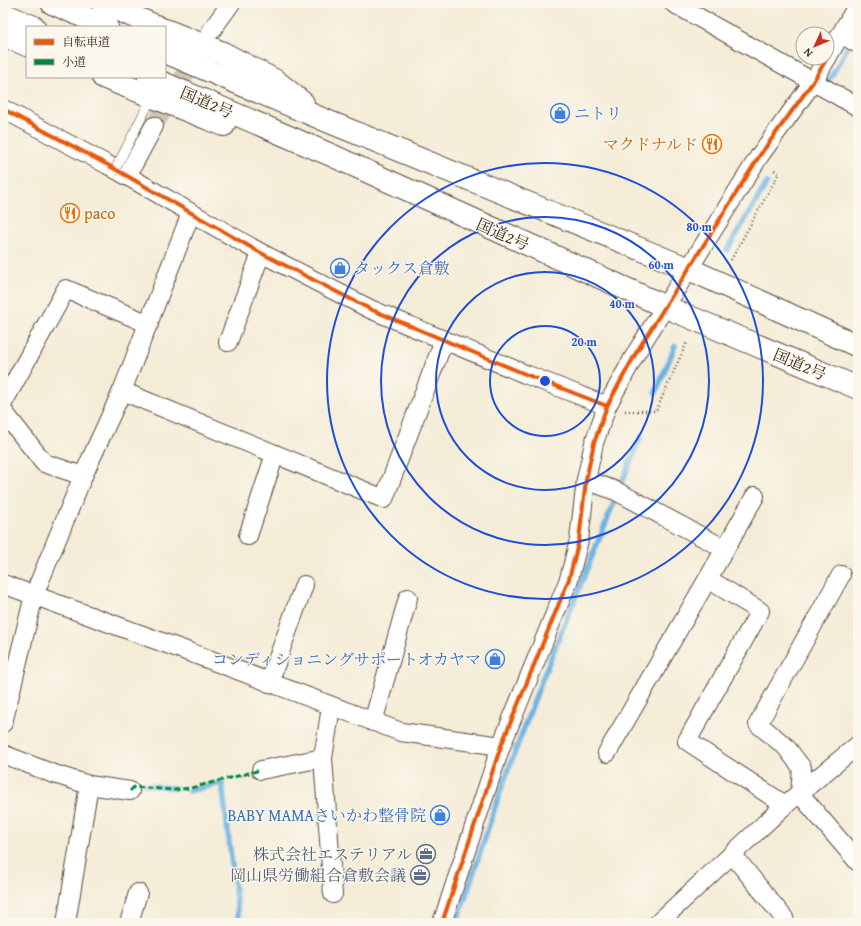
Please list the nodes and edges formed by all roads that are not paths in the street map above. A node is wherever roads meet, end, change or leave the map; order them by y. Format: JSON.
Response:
{"nodes":[{"id":1,"x":52,"y":3,"type":"edge"},
{"id":2,"x":102,"y":3,"type":"edge"},
{"id":3,"x":231,"y":3,"type":"edge"},
{"id":4,"x":674,"y":3,"type":"edge"},
{"id":5,"x":858,"y":4,"type":"edge"},
{"id":6,"x":3,"y":14,"type":"edge"},
{"id":7,"x":32,"y":26,"type":"edge"},
{"id":8,"x":106,"y":26,"type":"edge"},
{"id":9,"x":156,"y":26,"type":"edge"},
{"id":10,"x":166,"y":30,"type":"edge"},
{"id":11,"x":211,"y":31,"type":"dead end"},
{"id":12,"x":3,"y":35,"type":"edge"},
{"id":13,"x":850,"y":39,"type":"edge"},
{"id":14,"x":26,"y":45,"type":"edge"},
{"id":15,"x":835,"y":51,"type":"edge"},
{"id":16,"x":166,"y":52,"type":"edge"},
{"id":17,"x":822,"y":66,"type":"edge"},
{"id":18,"x":108,"y":78,"type":"edge"},
{"id":19,"x":813,"y":82,"type":"junction"},
{"id":20,"x":151,"y":87,"type":"edge"},
{"id":21,"x":858,"y":107,"type":"edge"},
{"id":22,"x":3,"y":109,"type":"edge"},
{"id":23,"x":326,"y":121,"type":"junction"},
{"id":24,"x":154,"y":126,"type":"tunnel mouth"},
{"id":25,"x":117,"y":172,"type":"junction"},
{"id":26,"x":190,"y":214,"type":"junction"},
{"id":27,"x":261,"y":254,"type":"junction"},
{"id":28,"x":689,"y":269,"type":"junction"},
{"id":29,"x":666,"y":307,"type":"junction"},
{"id":30,"x":148,"y":324,"type":"junction"},
{"id":31,"x":444,"y":340,"type":"junction"},
{"id":32,"x":228,"y":342,"type":"dead end"},
{"id":33,"x":858,"y":346,"type":"edge"},
{"id":34,"x":858,"y":388,"type":"edge"},
{"id":35,"x":122,"y":391,"type":"junction"},
{"id":36,"x":3,"y":403,"type":"edge"},
{"id":37,"x":607,"y":406,"type":"junction"},
{"id":38,"x":3,"y":411,"type":"edge"},
{"id":39,"x":275,"y":454,"type":"junction"},
{"id":40,"x":83,"y":476,"type":"junction"},
{"id":41,"x":586,"y":480,"type":"junction"},
{"id":42,"x":755,"y":496,"type":"dead end"},
{"id":43,"x":248,"y":536,"type":"dead end"},
{"id":44,"x":725,"y":549,"type":"junction"},
{"id":45,"x":841,"y":575,"type":"dead end"},
{"id":46,"x":708,"y":579,"type":"junction"},
{"id":47,"x":3,"y":584,"type":"edge"},
{"id":48,"x":304,"y":585,"type":"dead end"},
{"id":49,"x":34,"y":595,"type":"junction"},
{"id":50,"x":408,"y":598,"type":"dead end"},
{"id":51,"x":269,"y":683,"type":"junction"},
{"id":52,"x":331,"y":707,"type":"junction"},
{"id":53,"x":373,"y":722,"type":"junction"},
{"id":54,"x":3,"y":723,"type":"edge"},
{"id":55,"x":858,"y":745,"type":"edge"},
{"id":56,"x":501,"y":746,"type":"junction"},
{"id":57,"x":607,"y":753,"type":"dead end"},
{"id":58,"x":3,"y":754,"type":"edge"},
{"id":59,"x":323,"y":758,"type":"junction"},
{"id":60,"x":261,"y":770,"type":"dead end"},
{"id":61,"x":89,"y":785,"type":"junction"},
{"id":62,"x":130,"y":792,"type":"dead end"},
{"id":63,"x":804,"y":798,"type":"junction"},
{"id":64,"x":785,"y":805,"type":"junction"},
{"id":65,"x":736,"y":859,"type":"junction"},
{"id":66,"x":858,"y":862,"type":"edge"},
{"id":67,"x":138,"y":893,"type":"dead end"},
{"id":68,"x":333,"y":894,"type":"dead end"},
{"id":69,"x":66,"y":923,"type":"edge"},
{"id":70,"x":129,"y":923,"type":"edge"},
{"id":71,"x":442,"y":923,"type":"edge"},
{"id":72,"x":658,"y":923,"type":"edge"},
{"id":73,"x":785,"y":923,"type":"edge"}],
"edges":[{"from":1,"to":8,"type":"highway"},
{"from":2,"to":9,"type":"highway"},
{"from":3,"to":11,"type":"street"},
{"from":4,"to":19,"type":"street"},
{"from":5,"to":13,"type":"street"},
{"from":6,"to":7,"type":"highway"},
{"from":10,"to":23,"type":"highway"},
{"from":12,"to":14,"type":"highway"},
{"from":13,"to":15,"type":"street"},
{"from":16,"to":23,"type":"highway","name":"国道2号"},
{"from":17,"to":19,"type":"street"},
{"from":18,"to":20,"type":"highway","name":"国道2号"},
{"from":19,"to":21,"type":"street"},
{"from":19,"to":28,"type":"street"},
{"from":20,"to":25,"type":"lane"},
{"from":20,"to":29,"type":"highway","name":"国道2号"},
{"from":22,"to":25,"type":"street"},
{"from":23,"to":28,"type":"highway","name":"国道2号"},
{"from":24,"to":25,"type":"street"},
{"from":25,"to":26,"type":"street"},
{"from":26,"to":27,"type":"street"},
{"from":26,"to":30,"type":"street"},
{"from":27,"to":31,"type":"street"},
{"from":27,"to":32,"type":"street"},
{"from":28,"to":29,"type":"street"},
{"from":28,"to":33,"type":"highway","name":"国道2号"},
{"from":29,"to":34,"type":"highway","name":"国道2号"},
{"from":29,"to":37,"type":"street"},
{"from":30,"to":35,"type":"street"},
{"from":30,"to":36,"type":"street"},
{"from":31,"to":37,"type":"street"},
{"from":31,"to":39,"type":"street"},
{"from":35,"to":39,"type":"street"},
{"from":35,"to":40,"type":"street"},
{"from":37,"to":41,"type":"street"},
{"from":38,"to":40,"type":"street"},
{"from":39,"to":43,"type":"street"},
{"from":40,"to":49,"type":"street"},
{"from":41,"to":44,"type":"street"},
{"from":41,"to":56,"type":"street"},
{"from":42,"to":44,"type":"street"},
{"from":44,"to":46,"type":"street"},
{"from":45,"to":63,"type":"street"},
{"from":46,"to":57,"type":"street"},
{"from":46,"to":64,"type":"street"},
{"from":47,"to":49,"type":"street"},
{"from":48,"to":51,"type":"street"},
{"from":49,"to":51,"type":"street"},
{"from":49,"to":54,"type":"street"},
{"from":50,"to":53,"type":"street"},
{"from":51,"to":52,"type":"street"},
{"from":52,"to":53,"type":"street"},
{"from":52,"to":59,"type":"street"},
{"from":53,"to":56,"type":"street"},
{"from":55,"to":63,"type":"street"},
{"from":56,"to":71,"type":"street"},
{"from":58,"to":61,"type":"street"},
{"from":59,"to":60,"type":"street"},
{"from":59,"to":68,"type":"street"},
{"from":61,"to":62,"type":"street"},
{"from":61,"to":69,"type":"street"},
{"from":63,"to":64,"type":"street"},
{"from":63,"to":66,"type":"street"},
{"from":64,"to":65,"type":"street"},
{"from":65,"to":72,"type":"street"},
{"from":65,"to":73,"type":"street"},
{"from":67,"to":70,"type":"street"}]}
